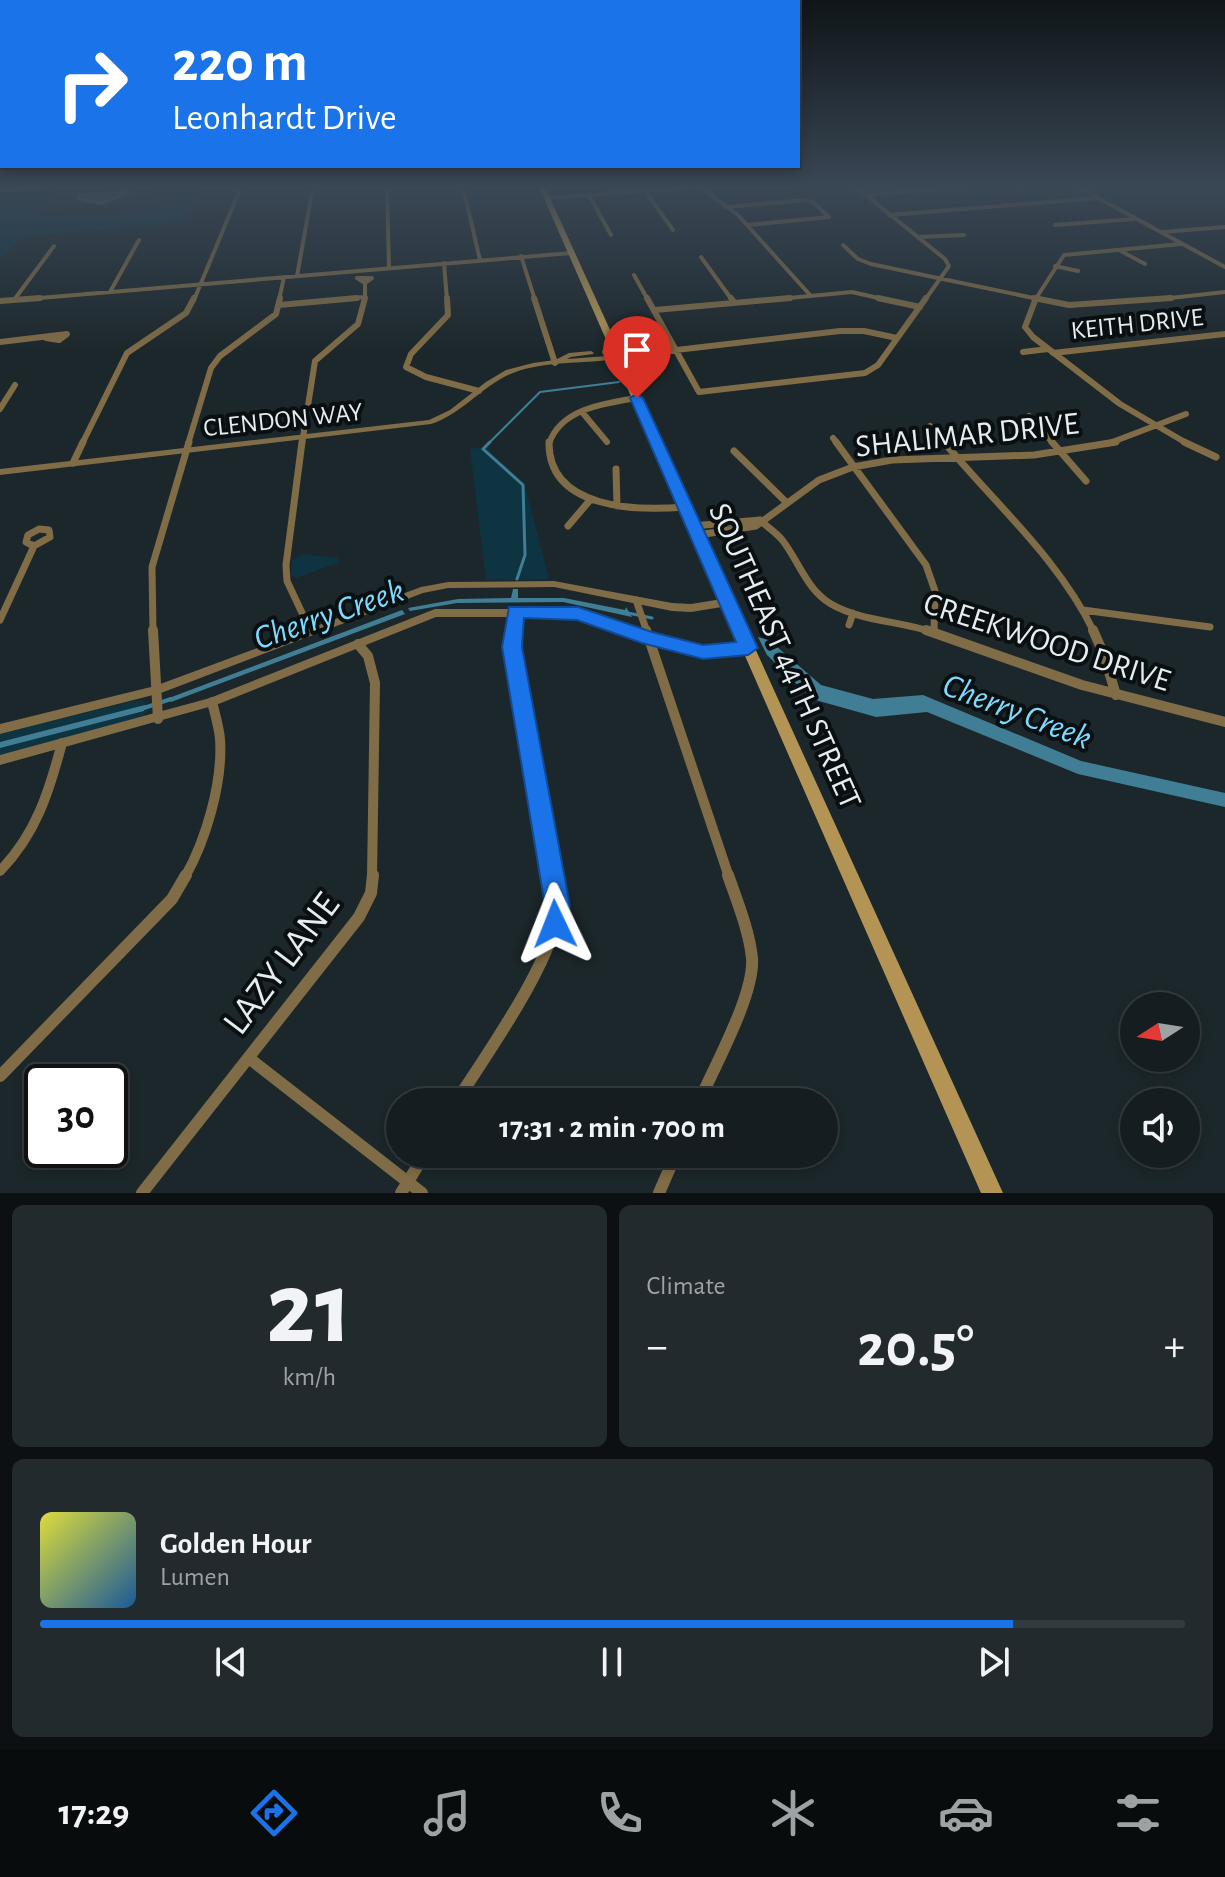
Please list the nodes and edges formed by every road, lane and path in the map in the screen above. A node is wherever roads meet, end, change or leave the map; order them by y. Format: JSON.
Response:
{"nodes":[{"id":1,"x":138,"y":243,"type":"edge"},
{"id":2,"x":217,"y":243,"type":"edge"},
{"id":3,"x":303,"y":243,"type":"edge"},
{"id":4,"x":388,"y":243,"type":"edge"},
{"id":5,"x":476,"y":243,"type":"edge"},
{"id":6,"x":566,"y":243,"type":"edge"},
{"id":7,"x":764,"y":243,"type":"edge"},
{"id":8,"x":924,"y":243,"type":"edge"},
{"id":9,"x":1181,"y":244,"type":"joint"},
{"id":10,"x":843,"y":245,"type":"dead end"},
{"id":11,"x":54,"y":246,"type":"dead end"},
{"id":12,"x":1119,"y":249,"type":"junction"},
{"id":13,"x":571,"y":253,"type":"junction"},
{"id":14,"x":521,"y":256,"type":"junction"},
{"id":15,"x":701,"y":257,"type":"dead end"},
{"id":16,"x":480,"y":260,"type":"junction"},
{"id":17,"x":444,"y":263,"type":"junction"},
{"id":18,"x":1145,"y":264,"type":"dead end"},
{"id":19,"x":1055,"y":266,"type":"junction"},
{"id":20,"x":1225,"y":267,"type":"edge"},
{"id":21,"x":389,"y":268,"type":"junction"},
{"id":22,"x":1078,"y":271,"type":"dead end"},
{"id":23,"x":634,"y":275,"type":"dead end"},
{"id":24,"x":297,"y":276,"type":"junction"},
{"id":25,"x":284,"y":277,"type":"junction"},
{"id":26,"x":941,"y":279,"type":"junction"},
{"id":27,"x":365,"y":283,"type":"dead end"},
{"id":28,"x":199,"y":284,"type":"junction"},
{"id":29,"x":110,"y":292,"type":"junction"},
{"id":30,"x":1225,"y":292,"type":"edge"},
{"id":31,"x":810,"y":295,"type":"junction"},
{"id":32,"x":364,"y":297,"type":"junction"},
{"id":33,"x":1037,"y":299,"type":"junction"},
{"id":34,"x":14,"y":300,"type":"junction"},
{"id":35,"x":0,"y":301,"type":"edge"},
{"id":36,"x":734,"y":302,"type":"junction"},
{"id":37,"x":279,"y":305,"type":"junction"},
{"id":38,"x":920,"y":307,"type":"junction"},
{"id":39,"x":655,"y":310,"type":"junction"},
{"id":40,"x":1225,"y":334,"type":"edge"},
{"id":41,"x":46,"y":338,"type":"dead end"},
{"id":42,"x":897,"y":338,"type":"junction"},
{"id":43,"x":0,"y":342,"type":"edge"},
{"id":44,"x":674,"y":348,"type":"junction"},
{"id":45,"x":1050,"y":351,"type":"junction"},
{"id":46,"x":1023,"y":352,"type":"dead end"},
{"id":47,"x":612,"y":355,"type":"junction"},
{"id":48,"x":555,"y":363,"type":"junction"},
{"id":49,"x":15,"y":385,"type":"dead end"},
{"id":50,"x":479,"y":391,"type":"junction"},
{"id":51,"x":637,"y":398,"type":"junction"},
{"id":52,"x":0,"y":409,"type":"edge"},
{"id":53,"x":582,"y":412,"type":"junction"},
{"id":54,"x":1186,"y":414,"type":"dead end"},
{"id":55,"x":1029,"y":416,"type":"dead end"},
{"id":56,"x":930,"y":426,"type":"dead end"},
{"id":57,"x":1153,"y":428,"type":"junction"},
{"id":58,"x":302,"y":438,"type":"junction"},
{"id":59,"x":833,"y":438,"type":"dead end"},
{"id":60,"x":607,"y":442,"type":"dead end"},
{"id":61,"x":185,"y":451,"type":"junction"},
{"id":62,"x":734,"y":451,"type":"dead end"},
{"id":63,"x":1058,"y":453,"type":"junction"},
{"id":64,"x":954,"y":457,"type":"junction"},
{"id":65,"x":1216,"y":457,"type":"dead end"},
{"id":66,"x":73,"y":463,"type":"junction"},
{"id":67,"x":853,"y":467,"type":"junction"},
{"id":68,"x":616,"y":469,"type":"dead end"},
{"id":69,"x":0,"y":472,"type":"edge"},
{"id":70,"x":1086,"y":481,"type":"dead end"},
{"id":71,"x":591,"y":499,"type":"junction"},
{"id":72,"x":787,"y":503,"type":"junction"},
{"id":73,"x":617,"y":506,"type":"junction"},
{"id":74,"x":685,"y":507,"type":"junction"},
{"id":75,"x":760,"y":520,"type":"junction"},
{"id":76,"x":568,"y":526,"type":"dead end"},
{"id":77,"x":696,"y":531,"type":"junction"},
{"id":78,"x":34,"y":546,"type":"dead end"},
{"id":79,"x":636,"y":600,"type":"junction"},
{"id":80,"x":728,"y":602,"type":"junction"},
{"id":81,"x":1083,"y":610,"type":"junction"},
{"id":82,"x":515,"y":611,"type":"junction"},
{"id":83,"x":853,"y":613,"type":"junction"},
{"id":84,"x":0,"y":620,"type":"edge"},
{"id":85,"x":849,"y":625,"type":"dead end"},
{"id":86,"x":1210,"y":627,"type":"dead end"},
{"id":87,"x":311,"y":633,"type":"junction"},
{"id":88,"x":934,"y":633,"type":"junction"},
{"id":89,"x":649,"y":638,"type":"junction"},
{"id":90,"x":358,"y":644,"type":"junction"},
{"id":91,"x":748,"y":648,"type":"junction"},
{"id":92,"x":1116,"y":695,"type":"junction"},
{"id":93,"x":212,"y":702,"type":"junction"},
{"id":94,"x":158,"y":704,"type":"junction"},
{"id":95,"x":1225,"y":722,"type":"edge"},
{"id":96,"x":0,"y":729,"type":"edge"},
{"id":97,"x":62,"y":743,"type":"junction"},
{"id":98,"x":0,"y":760,"type":"edge"},
{"id":99,"x":0,"y":871,"type":"edge"},
{"id":100,"x":250,"y":1059,"type":"junction"},
{"id":101,"x":0,"y":1076,"type":"edge"},
{"id":102,"x":464,"y":1088,"type":"edge"},
{"id":103,"x":705,"y":1088,"type":"edge"},
{"id":104,"x":417,"y":1168,"type":"edge"},
{"id":105,"x":670,"y":1168,"type":"edge"},
{"id":106,"x":405,"y":1188,"type":"edge"},
{"id":107,"x":142,"y":1193,"type":"edge"},
{"id":108,"x":422,"y":1193,"type":"edge"},
{"id":109,"x":659,"y":1193,"type":"edge"},
{"id":110,"x":992,"y":1193,"type":"edge"}],
"edges":[{"from":1,"to":29,"type":"street"},
{"from":2,"to":28,"type":"street"},
{"from":3,"to":24,"type":"street"},
{"from":4,"to":21,"type":"street"},
{"from":5,"to":16,"type":"street"},
{"from":6,"to":13,"type":"main road","name":"SOUTHEAST 44TH STREET"},
{"from":7,"to":31,"type":"street"},
{"from":8,"to":26,"type":"street"},
{"from":9,"to":12,"type":"street"},
{"from":9,"to":20,"type":"street"},
{"from":10,"to":26,"type":"street"},
{"from":11,"to":34,"type":"street"},
{"from":12,"to":18,"type":"street"},
{"from":12,"to":19,"type":"street"},
{"from":13,"to":14,"type":"street"},
{"from":13,"to":47,"type":"main road","name":"SOUTHEAST 44TH STREET"},
{"from":14,"to":16,"type":"street"},
{"from":14,"to":48,"type":"street"},
{"from":15,"to":36,"type":"street"},
{"from":16,"to":17,"type":"street"},
{"from":17,"to":21,"type":"street"},
{"from":17,"to":50,"type":"street"},
{"from":19,"to":22,"type":"street"},
{"from":19,"to":33,"type":"street"},
{"from":21,"to":24,"type":"street"},
{"from":23,"to":39,"type":"street"},
{"from":24,"to":25,"type":"street"},
{"from":25,"to":28,"type":"street"},
{"from":25,"to":37,"type":"street"},
{"from":26,"to":33,"type":"street"},
{"from":26,"to":38,"type":"street"},
{"from":27,"to":32,"type":"street"},
{"from":28,"to":29,"type":"street"},
{"from":28,"to":66,"type":"street"},
{"from":29,"to":34,"type":"street"},
{"from":30,"to":33,"type":"street"},
{"from":31,"to":36,"type":"street"},
{"from":31,"to":38,"type":"street"},
{"from":32,"to":37,"type":"street"},
{"from":32,"to":58,"type":"street"},
{"from":33,"to":45,"type":"street"},
{"from":34,"to":35,"type":"street"},
{"from":36,"to":39,"type":"street"},
{"from":37,"to":61,"type":"street"},
{"from":38,"to":42,"type":"street"},
{"from":39,"to":44,"type":"street"},
{"from":40,"to":45,"type":"street","name":"KEITH DRIVE"},
{"from":41,"to":43,"type":"street"},
{"from":42,"to":44,"type":"street","name":"CLENDON WAY"},
{"from":42,"to":44,"type":"street"},
{"from":44,"to":47,"type":"street","name":"CLENDON WAY"},
{"from":45,"to":46,"type":"street","name":"KEITH DRIVE"},
{"from":45,"to":57,"type":"street"},
{"from":47,"to":48,"type":"street","name":"CLENDON WAY"},
{"from":47,"to":51,"type":"main road","name":"SOUTHEAST 44TH STREET"},
{"from":48,"to":50,"type":"street","name":"CLENDON WAY"},
{"from":49,"to":52,"type":"street"},
{"from":50,"to":58,"type":"street","name":"CLENDON WAY"},
{"from":51,"to":53,"type":"street"},
{"from":51,"to":74,"type":"main road","name":"SOUTHEAST 44TH STREET"},
{"from":53,"to":60,"type":"street"},
{"from":53,"to":71,"type":"street"},
{"from":54,"to":57,"type":"street","name":"SHALIMAR DRIVE"},
{"from":55,"to":63,"type":"street"},
{"from":56,"to":64,"type":"street"},
{"from":57,"to":63,"type":"street","name":"SHALIMAR DRIVE"},
{"from":57,"to":65,"type":"street"},
{"from":58,"to":61,"type":"street","name":"CLENDON WAY"},
{"from":58,"to":87,"type":"street"},
{"from":59,"to":67,"type":"street"},
{"from":61,"to":66,"type":"street","name":"CLENDON WAY"},
{"from":61,"to":94,"type":"street"},
{"from":62,"to":72,"type":"street"},
{"from":63,"to":64,"type":"street","name":"SHALIMAR DRIVE"},
{"from":63,"to":70,"type":"street"},
{"from":64,"to":67,"type":"street","name":"SHALIMAR DRIVE"},
{"from":64,"to":81,"type":"street"},
{"from":66,"to":69,"type":"street","name":"CLENDON WAY"},
{"from":67,"to":72,"type":"street","name":"SHALIMAR DRIVE"},
{"from":67,"to":88,"type":"street"},
{"from":68,"to":73,"type":"street"},
{"from":71,"to":73,"type":"street"},
{"from":71,"to":76,"type":"street"},
{"from":72,"to":75,"type":"street","name":"SHALIMAR DRIVE"},
{"from":73,"to":74,"type":"street"},
{"from":74,"to":77,"type":"main road","name":"SOUTHEAST 44TH STREET"},
{"from":75,"to":77,"type":"street","name":"SHALIMAR DRIVE"},
{"from":75,"to":83,"type":"street","name":"CREEKWOOD DRIVE"},
{"from":77,"to":80,"type":"main road","name":"SOUTHEAST 44TH STREET"},
{"from":78,"to":84,"type":"street"},
{"from":79,"to":80,"type":"street"},
{"from":79,"to":87,"type":"street"},
{"from":79,"to":89,"type":"street"},
{"from":80,"to":91,"type":"main road","name":"SOUTHEAST 44TH STREET"},
{"from":81,"to":86,"type":"street"},
{"from":81,"to":92,"type":"street"},
{"from":82,"to":89,"type":"street"},
{"from":82,"to":90,"type":"street"},
{"from":82,"to":102,"type":"street"},
{"from":83,"to":85,"type":"street"},
{"from":83,"to":88,"type":"street","name":"CREEKWOOD DRIVE"},
{"from":87,"to":94,"type":"street"},
{"from":88,"to":92,"type":"street","name":"CREEKWOOD DRIVE"},
{"from":89,"to":91,"type":"street"},
{"from":89,"to":103,"type":"street"},
{"from":90,"to":93,"type":"street"},
{"from":90,"to":100,"type":"street","name":"LAZY LANE"},
{"from":91,"to":110,"type":"main road","name":"SOUTHEAST 44TH STREET"},
{"from":92,"to":95,"type":"street","name":"CREEKWOOD DRIVE"},
{"from":93,"to":94,"type":"street"},
{"from":93,"to":101,"type":"street"},
{"from":94,"to":96,"type":"street"},
{"from":94,"to":97,"type":"street"},
{"from":97,"to":98,"type":"street"},
{"from":97,"to":99,"type":"street"},
{"from":100,"to":106,"type":"street"},
{"from":100,"to":107,"type":"street","name":"LAZY LANE"},
{"from":104,"to":106,"type":"street"},
{"from":105,"to":109,"type":"street"},
{"from":106,"to":108,"type":"street"}]}
